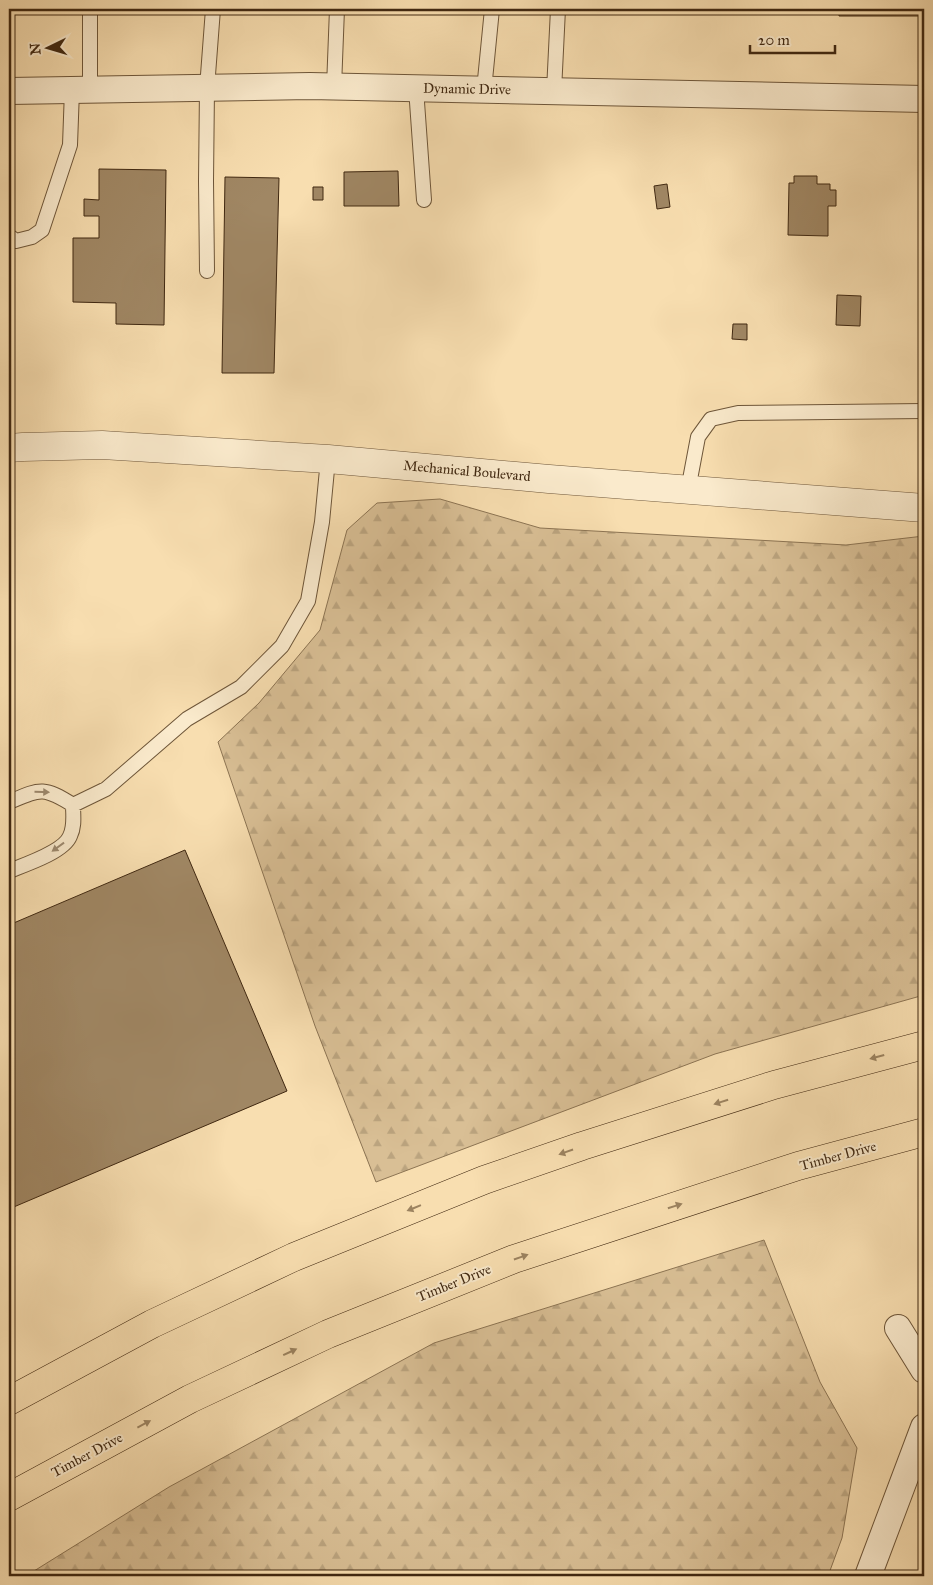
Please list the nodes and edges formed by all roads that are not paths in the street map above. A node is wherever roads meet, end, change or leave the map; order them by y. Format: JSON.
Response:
{"nodes":[{"id":1,"x":90,"y":9,"type":"edge"},
{"id":2,"x":213,"y":9,"type":"edge"},
{"id":3,"x":338,"y":9,"type":"edge"},
{"id":4,"x":492,"y":9,"type":"edge"},
{"id":5,"x":558,"y":9,"type":"edge"},
{"id":6,"x":334,"y":87,"type":"junction"},
{"id":7,"x":207,"y":88,"type":"junction"},
{"id":8,"x":416,"y":88,"type":"junction"},
{"id":9,"x":81,"y":90,"type":"junction"},
{"id":10,"x":484,"y":90,"type":"junction"},
{"id":11,"x":9,"y":91,"type":"edge"},
{"id":12,"x":554,"y":92,"type":"junction"},
{"id":13,"x":924,"y":99,"type":"edge"},
{"id":14,"x":424,"y":200,"type":"dead end"},
{"id":15,"x":9,"y":236,"type":"edge"},
{"id":16,"x":207,"y":271,"type":"dead end"},
{"id":17,"x":924,"y":411,"type":"edge"},
{"id":18,"x":9,"y":448,"type":"edge"},
{"id":19,"x":328,"y":459,"type":"junction"},
{"id":20,"x":688,"y":490,"type":"junction"},
{"id":21,"x":924,"y":508,"type":"edge"},
{"id":22,"x":9,"y":802,"type":"edge"},
{"id":23,"x":73,"y":805,"type":"junction"},
{"id":24,"x":9,"y":871,"type":"edge"},
{"id":25,"x":924,"y":1045,"type":"edge"},
{"id":26,"x":924,"y":1132,"type":"edge"},
{"id":27,"x":898,"y":1328,"type":"dead end"},
{"id":28,"x":924,"y":1370,"type":"edge"},
{"id":29,"x":9,"y":1401,"type":"edge"},
{"id":30,"x":924,"y":1427,"type":"edge"},
{"id":31,"x":9,"y":1497,"type":"edge"},
{"id":32,"x":868,"y":1576,"type":"edge"}],
"edges":[{"from":1,"to":9,"type":"lane"},
{"from":2,"to":7,"type":"lane"},
{"from":3,"to":6,"type":"lane"},
{"from":4,"to":10,"type":"lane"},
{"from":5,"to":12,"type":"lane"},
{"from":6,"to":7,"type":"street","name":"Dynamic Drive"},
{"from":6,"to":8,"type":"street","name":"Dynamic Drive"},
{"from":7,"to":9,"type":"street","name":"Dynamic Drive"},
{"from":7,"to":16,"type":"lane"},
{"from":8,"to":10,"type":"street","name":"Dynamic Drive"},
{"from":8,"to":14,"type":"lane"},
{"from":9,"to":11,"type":"street","name":"Dynamic Drive"},
{"from":9,"to":15,"type":"lane"},
{"from":10,"to":12,"type":"street","name":"Dynamic Drive"},
{"from":12,"to":13,"type":"street","name":"Dynamic Drive"},
{"from":17,"to":20,"type":"lane"},
{"from":18,"to":19,"type":"street","name":"Mechanical Boulevard"},
{"from":19,"to":20,"type":"street","name":"Mechanical Boulevard"},
{"from":19,"to":23,"type":"lane"},
{"from":20,"to":21,"type":"street","name":"Mechanical Boulevard"},
{"from":22,"to":23,"type":"lane","one_way":true},
{"from":23,"to":24,"type":"lane","one_way":true},
{"from":25,"to":29,"type":"main road","one_way":true},
{"from":31,"to":26,"type":"main road","name":"Timber Drive","one_way":true},
{"from":27,"to":28,"type":"street"},
{"from":30,"to":32,"type":"street"}]}
